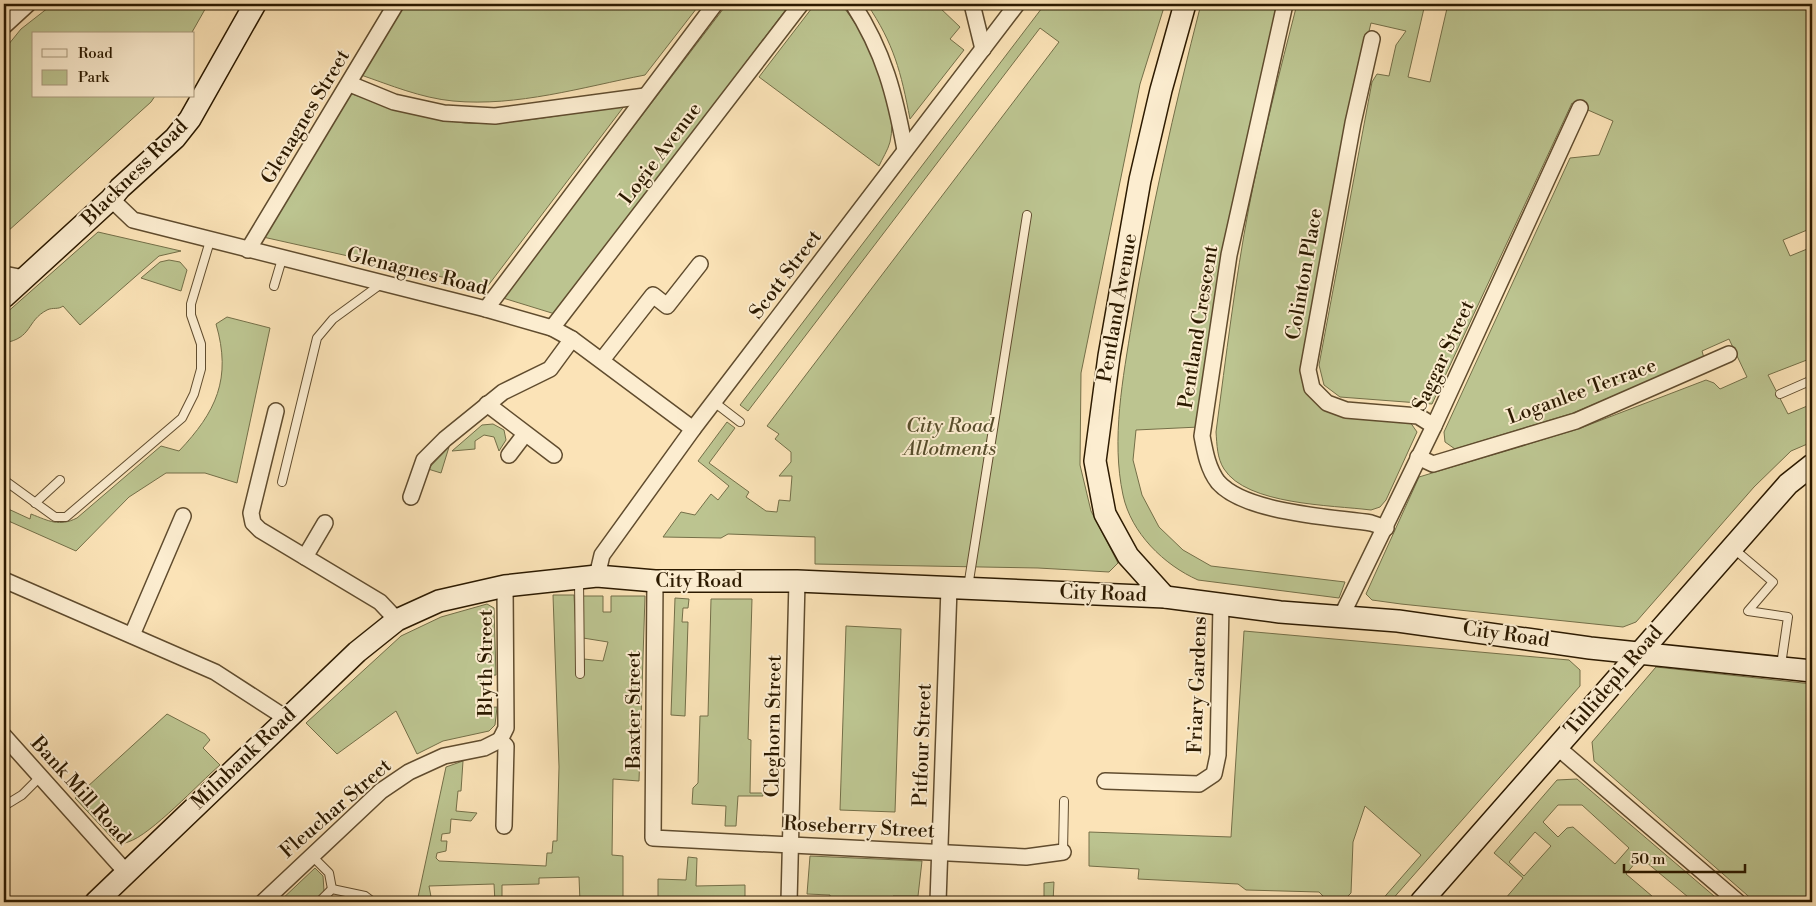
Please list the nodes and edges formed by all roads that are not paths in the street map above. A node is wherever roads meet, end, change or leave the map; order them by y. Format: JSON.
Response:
{"nodes":[{"id":1,"x":28,"y":4,"type":"edge"},
{"id":2,"x":255,"y":4,"type":"edge"},
{"id":3,"x":396,"y":4,"type":"edge"},
{"id":4,"x":715,"y":4,"type":"edge"},
{"id":5,"x":801,"y":4,"type":"edge"},
{"id":6,"x":853,"y":4,"type":"edge"},
{"id":7,"x":972,"y":4,"type":"edge"},
{"id":8,"x":1018,"y":4,"type":"edge"},
{"id":9,"x":1186,"y":4,"type":"edge"},
{"id":10,"x":1286,"y":4,"type":"edge"},
{"id":11,"x":4,"y":26,"type":"edge"},
{"id":12,"x":1372,"y":39,"type":"dead end"},
{"id":13,"x":983,"y":49,"type":"junction"},
{"id":14,"x":350,"y":84,"type":"junction"},
{"id":15,"x":645,"y":96,"type":"junction"},
{"id":16,"x":1580,"y":108,"type":"dead end"},
{"id":17,"x":905,"y":150,"type":"junction"},
{"id":18,"x":111,"y":199,"type":"junction"},
{"id":19,"x":1026,"y":215,"type":"dead end"},
{"id":20,"x":210,"y":241,"type":"junction"},
{"id":21,"x":248,"y":250,"type":"junction"},
{"id":22,"x":282,"y":258,"type":"junction"},
{"id":23,"x":700,"y":264,"type":"dead end"},
{"id":24,"x":14,"y":276,"type":"edge"},
{"id":25,"x":381,"y":284,"type":"junction"},
{"id":26,"x":274,"y":286,"type":"dead end"},
{"id":27,"x":4,"y":297,"type":"edge"},
{"id":28,"x":486,"y":309,"type":"junction"},
{"id":29,"x":552,"y":328,"type":"junction"},
{"id":30,"x":572,"y":339,"type":"junction"},
{"id":31,"x":1729,"y":354,"type":"dead end"},
{"id":32,"x":602,"y":360,"type":"junction"},
{"id":33,"x":1812,"y":380,"type":"edge"},
{"id":34,"x":1780,"y":394,"type":"dead end"},
{"id":35,"x":714,"y":402,"type":"junction"},
{"id":36,"x":487,"y":404,"type":"junction"},
{"id":37,"x":276,"y":411,"type":"dead end"},
{"id":38,"x":740,"y":422,"type":"dead end"},
{"id":39,"x":1434,"y":426,"type":"junction"},
{"id":40,"x":693,"y":429,"type":"junction"},
{"id":41,"x":526,"y":434,"type":"junction"},
{"id":42,"x":509,"y":455,"type":"dead end"},
{"id":43,"x":554,"y":455,"type":"dead end"},
{"id":44,"x":1418,"y":457,"type":"junction"},
{"id":45,"x":1812,"y":465,"type":"edge"},
{"id":46,"x":4,"y":480,"type":"edge"},
{"id":47,"x":60,"y":480,"type":"dead end"},
{"id":48,"x":282,"y":482,"type":"dead end"},
{"id":49,"x":411,"y":497,"type":"dead end"},
{"id":50,"x":35,"y":503,"type":"junction"},
{"id":51,"x":184,"y":516,"type":"dead end"},
{"id":52,"x":325,"y":523,"type":"dead end"},
{"id":53,"x":1386,"y":528,"type":"junction"},
{"id":54,"x":1732,"y":547,"type":"junction"},
{"id":55,"x":305,"y":557,"type":"junction"},
{"id":56,"x":588,"y":576,"type":"junction"},
{"id":57,"x":4,"y":580,"type":"edge"},
{"id":58,"x":655,"y":581,"type":"junction"},
{"id":59,"x":798,"y":581,"type":"junction"},
{"id":60,"x":505,"y":586,"type":"junction"},
{"id":61,"x":959,"y":589,"type":"junction"},
{"id":62,"x":1165,"y":597,"type":"junction"},
{"id":63,"x":1221,"y":604,"type":"junction"},
{"id":64,"x":1341,"y":617,"type":"junction"},
{"id":65,"x":397,"y":620,"type":"junction"},
{"id":66,"x":132,"y":635,"type":"junction"},
{"id":67,"x":1639,"y":653,"type":"junction"},
{"id":68,"x":1781,"y":667,"type":"junction"},
{"id":69,"x":1812,"y":671,"type":"edge"},
{"id":70,"x":580,"y":674,"type":"dead end"},
{"id":71,"x":286,"y":718,"type":"junction"},
{"id":72,"x":4,"y":736,"type":"edge"},
{"id":73,"x":500,"y":740,"type":"junction"},
{"id":74,"x":1557,"y":747,"type":"junction"},
{"id":75,"x":40,"y":777,"type":"junction"},
{"id":76,"x":1105,"y":780,"type":"dead end"},
{"id":77,"x":1064,"y":801,"type":"dead end"},
{"id":78,"x":4,"y":806,"type":"edge"},
{"id":79,"x":504,"y":826,"type":"dead end"},
{"id":80,"x":653,"y":838,"type":"joint"},
{"id":81,"x":791,"y":845,"type":"junction"},
{"id":82,"x":939,"y":852,"type":"junction"},
{"id":83,"x":1063,"y":852,"type":"joint"},
{"id":84,"x":312,"y":856,"type":"junction"},
{"id":85,"x":126,"y":872,"type":"junction"},
{"id":86,"x":332,"y":889,"type":"junction"},
{"id":87,"x":96,"y":902,"type":"edge"},
{"id":88,"x":263,"y":902,"type":"edge"},
{"id":89,"x":319,"y":902,"type":"edge"},
{"id":90,"x":373,"y":902,"type":"edge"},
{"id":91,"x":789,"y":902,"type":"edge"},
{"id":92,"x":938,"y":902,"type":"edge"},
{"id":93,"x":1421,"y":902,"type":"edge"},
{"id":94,"x":1738,"y":902,"type":"edge"}],
"edges":[{"from":1,"to":11,"type":"street"},
{"from":2,"to":18,"type":"street","name":"Blackness Road"},
{"from":3,"to":14,"type":"street","name":"Glenagnes Street"},
{"from":4,"to":15,"type":"street"},
{"from":5,"to":29,"type":"street","name":"Logie Avenue"},
{"from":6,"to":17,"type":"street"},
{"from":7,"to":13,"type":"street"},
{"from":8,"to":13,"type":"street","name":"Scott Street"},
{"from":9,"to":62,"type":"street","name":"Pentland Avenue"},
{"from":10,"to":53,"type":"street","name":"Pentland Crescent"},
{"from":12,"to":39,"type":"street","name":"Colinton Place"},
{"from":13,"to":17,"type":"street","name":"Scott Street"},
{"from":14,"to":15,"type":"street"},
{"from":14,"to":21,"type":"street","name":"Glenagnes Street"},
{"from":15,"to":28,"type":"street"},
{"from":16,"to":39,"type":"street","name":"Saggar Street"},
{"from":17,"to":35,"type":"street","name":"Scott Street"},
{"from":18,"to":20,"type":"street","name":"Glenagnes Road"},
{"from":18,"to":24,"type":"street","name":"Blackness Road"},
{"from":19,"to":61,"type":"lane"},
{"from":20,"to":21,"type":"street","name":"Glenagnes Road"},
{"from":20,"to":50,"type":"lane"},
{"from":21,"to":22,"type":"street","name":"Glenagnes Road"},
{"from":22,"to":25,"type":"street","name":"Glenagnes Road"},
{"from":22,"to":26,"type":"lane"},
{"from":23,"to":32,"type":"street"},
{"from":24,"to":27,"type":"street","name":"Blackness Road"},
{"from":25,"to":28,"type":"street","name":"Glenagnes Road"},
{"from":25,"to":48,"type":"lane"},
{"from":28,"to":29,"type":"street","name":"Glenagnes Road"},
{"from":29,"to":30,"type":"street","name":"Glenagnes Road"},
{"from":30,"to":32,"type":"street","name":"Glenagnes Road"},
{"from":30,"to":36,"type":"street"},
{"from":31,"to":44,"type":"street","name":"Loganlee Terrace"},
{"from":32,"to":40,"type":"street","name":"Glenagnes Road"},
{"from":33,"to":34,"type":"lane"},
{"from":35,"to":38,"type":"lane"},
{"from":35,"to":40,"type":"street","name":"Scott Street"},
{"from":36,"to":41,"type":"street"},
{"from":36,"to":49,"type":"street"},
{"from":37,"to":55,"type":"street"},
{"from":39,"to":44,"type":"street","name":"Saggar Street"},
{"from":40,"to":56,"type":"street","name":"Scott Street"},
{"from":41,"to":42,"type":"street"},
{"from":41,"to":43,"type":"street"},
{"from":44,"to":53,"type":"street","name":"Saggar Street"},
{"from":45,"to":54,"type":"street","name":"Tullideph Road"},
{"from":46,"to":50,"type":"lane"},
{"from":47,"to":50,"type":"lane"},
{"from":51,"to":66,"type":"street"},
{"from":52,"to":55,"type":"street"},
{"from":53,"to":64,"type":"street","name":"Saggar Street"},
{"from":54,"to":67,"type":"street","name":"Tullideph Road"},
{"from":54,"to":68,"type":"lane"},
{"from":55,"to":65,"type":"street"},
{"from":56,"to":58,"type":"street","name":"City Road"},
{"from":56,"to":60,"type":"street","name":"City Road"},
{"from":56,"to":70,"type":"lane"},
{"from":57,"to":66,"type":"street"},
{"from":58,"to":59,"type":"street","name":"City Road"},
{"from":58,"to":80,"type":"street","name":"Baxter Street"},
{"from":59,"to":61,"type":"street","name":"City Road"},
{"from":59,"to":81,"type":"street","name":"Cleghorn Street"},
{"from":60,"to":65,"type":"street","name":"City Road"},
{"from":60,"to":73,"type":"street","name":"Blyth Street"},
{"from":61,"to":62,"type":"street","name":"City Road"},
{"from":61,"to":82,"type":"street","name":"Pitfour Street"},
{"from":62,"to":63,"type":"street","name":"City Road"},
{"from":63,"to":64,"type":"street","name":"City Road"},
{"from":63,"to":76,"type":"street","name":"Friary Gardens"},
{"from":64,"to":67,"type":"street","name":"City Road"},
{"from":65,"to":71,"type":"street","name":"Milnbank Road"},
{"from":66,"to":71,"type":"street"},
{"from":67,"to":68,"type":"street","name":"City Road"},
{"from":67,"to":74,"type":"street","name":"Tullideph Road"},
{"from":68,"to":69,"type":"street","name":"City Road"},
{"from":71,"to":85,"type":"street","name":"Milnbank Road"},
{"from":72,"to":75,"type":"street","name":"Bank Mill Road"},
{"from":73,"to":79,"type":"street","name":"Blyth Street"},
{"from":73,"to":84,"type":"street","name":"Fleuchar Street"},
{"from":74,"to":93,"type":"street","name":"Tullideph Road"},
{"from":74,"to":94,"type":"street"},
{"from":75,"to":78,"type":"lane"},
{"from":75,"to":85,"type":"street","name":"Bank Mill Road"},
{"from":77,"to":83,"type":"lane"},
{"from":80,"to":81,"type":"street","name":"Roseberry Street"},
{"from":81,"to":82,"type":"street","name":"Roseberry Street"},
{"from":81,"to":91,"type":"street","name":"Cleghorn Street"},
{"from":82,"to":83,"type":"street","name":"Roseberry Street"},
{"from":82,"to":92,"type":"street","name":"Pitfour Street"},
{"from":84,"to":86,"type":"lane"},
{"from":84,"to":88,"type":"street","name":"Fleuchar Street"},
{"from":85,"to":87,"type":"street","name":"Milnbank Road"},
{"from":86,"to":89,"type":"lane"},
{"from":86,"to":90,"type":"lane"}]}
